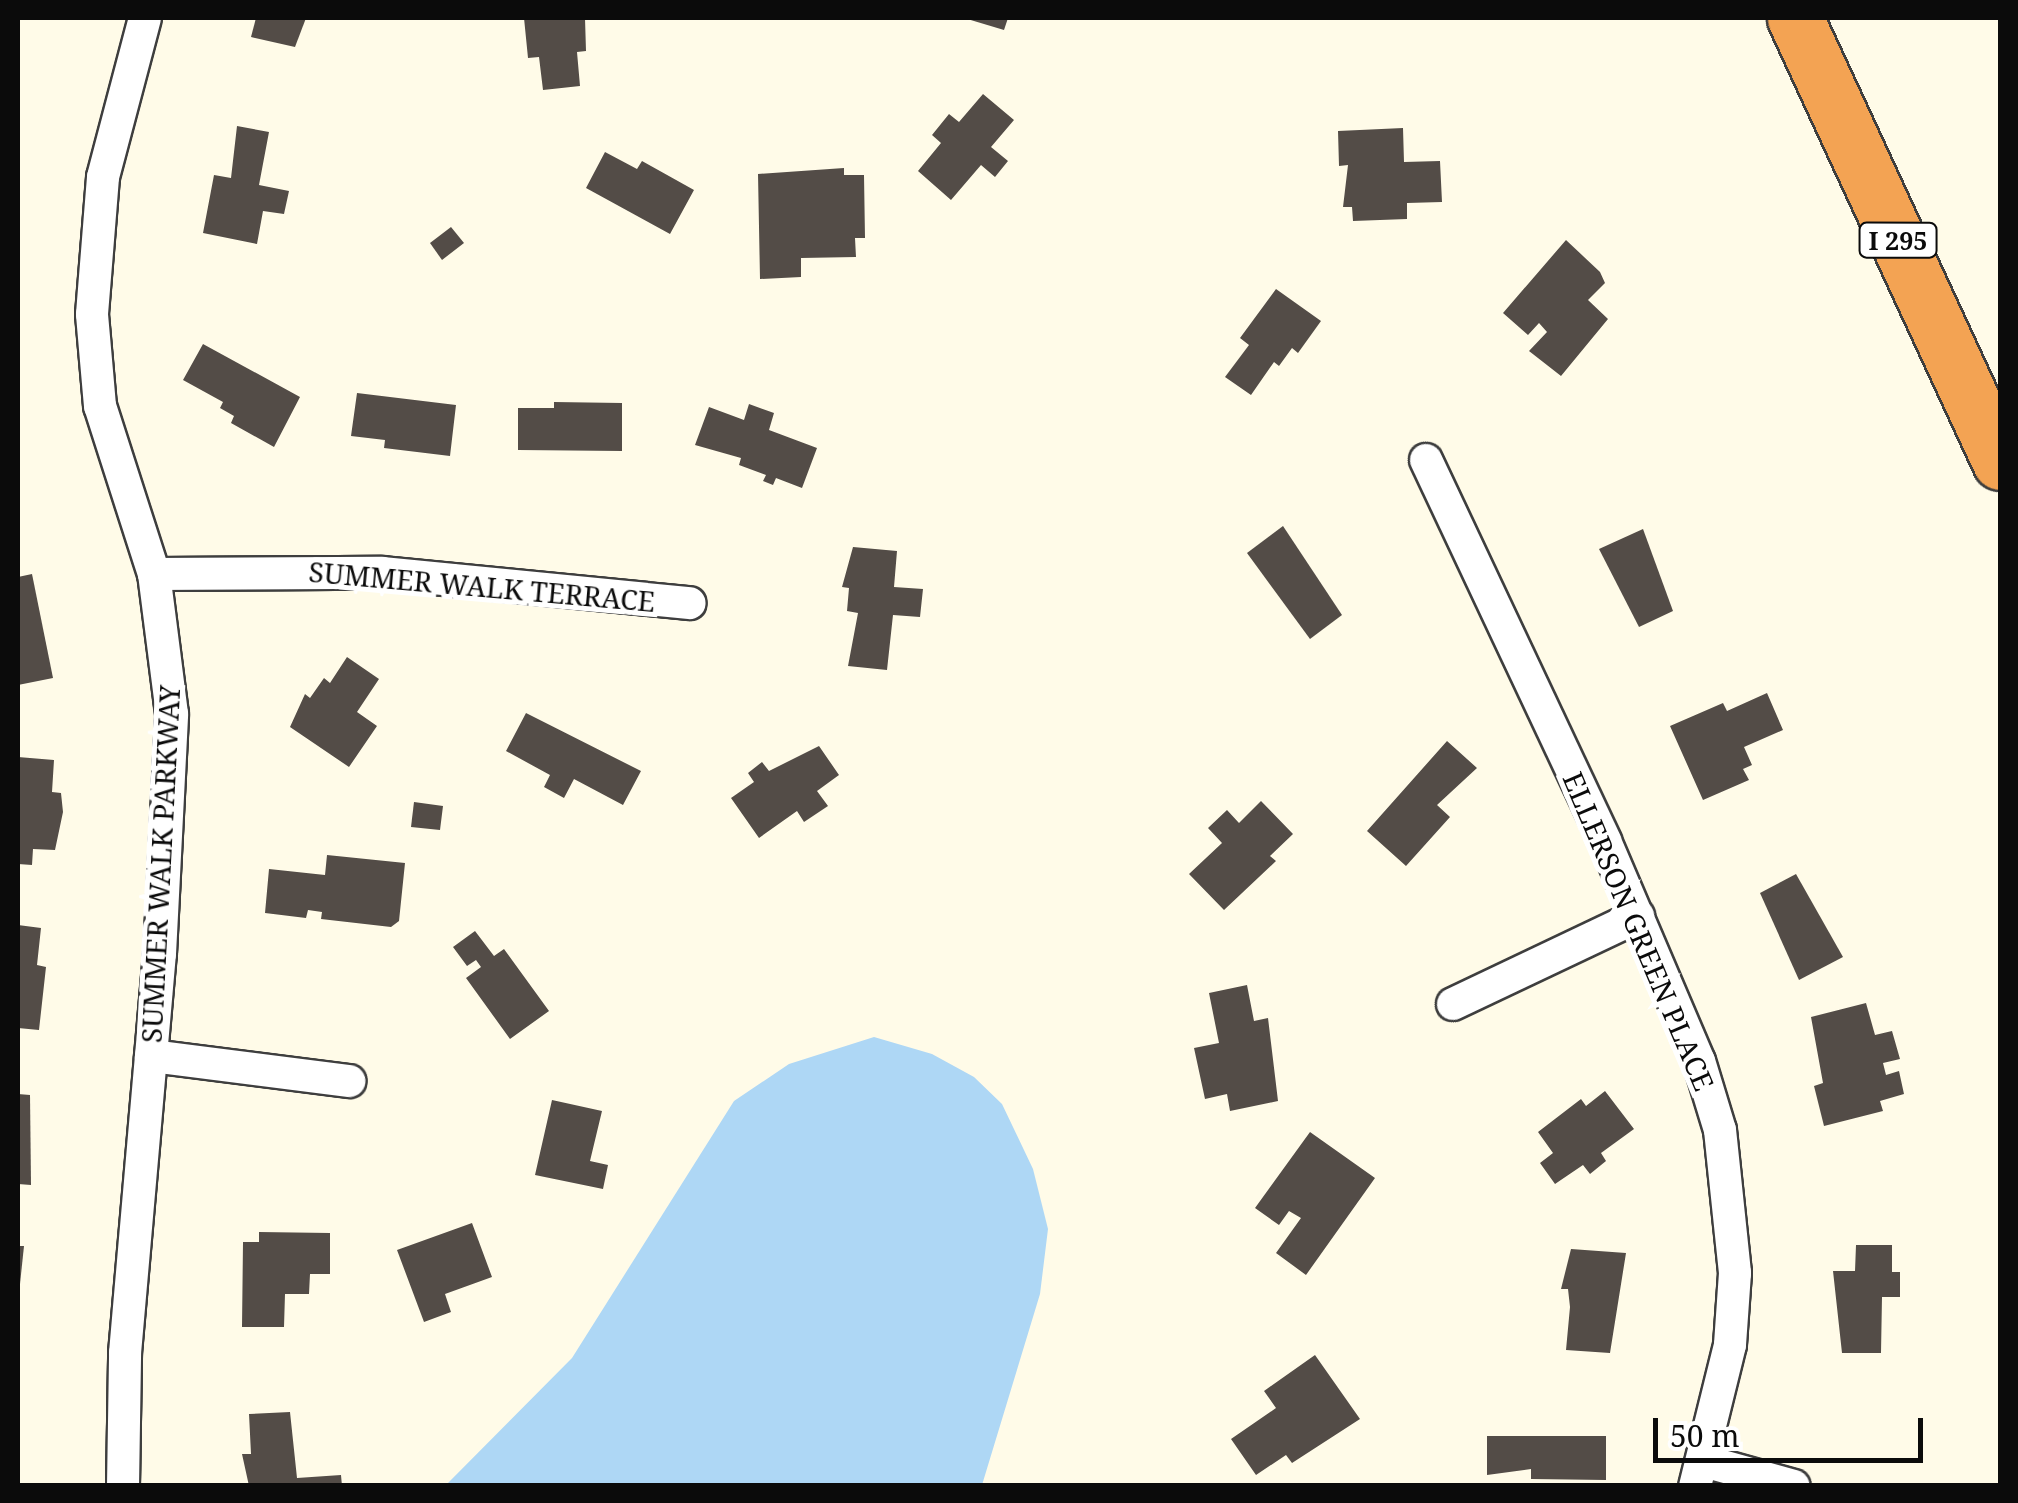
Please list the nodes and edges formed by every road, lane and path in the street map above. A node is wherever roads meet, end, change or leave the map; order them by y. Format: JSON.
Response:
{"nodes":[{"id":1,"x":145,"y":18,"type":"edge"},
{"id":2,"x":1795,"y":18,"type":"edge"},
{"id":3,"x":1426,"y":460,"type":"dead end"},
{"id":4,"x":2000,"y":462,"type":"edge"},
{"id":5,"x":154,"y":574,"type":"junction"},
{"id":6,"x":690,"y":603,"type":"dead end"},
{"id":7,"x":1638,"y":916,"type":"junction"},
{"id":8,"x":1453,"y":1004,"type":"dead end"},
{"id":9,"x":151,"y":1056,"type":"junction"},
{"id":10,"x":348,"y":1081,"type":"dead end"},
{"id":11,"x":1700,"y":1473,"type":"edge"},
{"id":12,"x":123,"y":1486,"type":"edge"},
{"id":13,"x":1794,"y":1486,"type":"edge"}],
"edges":[{"from":1,"to":5,"type":"street","name":"SUMMER WALK PARKWAY"},
{"from":2,"to":4,"type":"highway","number":"I 295"},
{"from":3,"to":7,"type":"street","name":"ELLERSON GREEN PLACE"},
{"from":5,"to":6,"type":"street","name":"SUMMER WALK TERRACE"},
{"from":5,"to":9,"type":"street","name":"SUMMER WALK PARKWAY"},
{"from":7,"to":8,"type":"street"},
{"from":7,"to":11,"type":"street","name":"ELLERSON GREEN PLACE"},
{"from":9,"to":10,"type":"street"},
{"from":9,"to":12,"type":"street","name":"SUMMER WALK PARKWAY"},
{"from":11,"to":13,"type":"street"}]}
